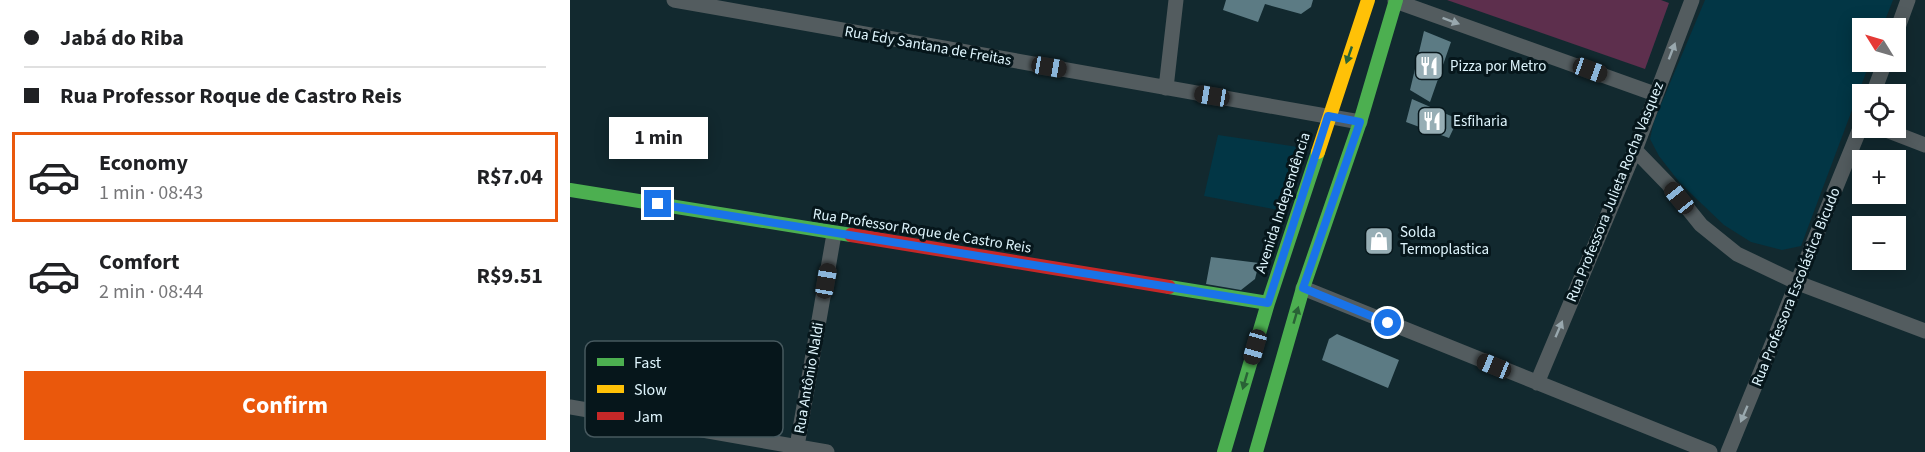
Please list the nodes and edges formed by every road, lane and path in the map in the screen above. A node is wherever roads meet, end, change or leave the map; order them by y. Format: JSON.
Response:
{"nodes":[{"id":1,"x":674,"y":0,"type":"edge"},
{"id":2,"x":1176,"y":0,"type":"edge"},
{"id":3,"x":1368,"y":0,"type":"edge"},
{"id":4,"x":1396,"y":0,"type":"edge"},
{"id":5,"x":1690,"y":0,"type":"edge"},
{"id":6,"x":1908,"y":0,"type":"edge"},
{"id":7,"x":1901,"y":18,"type":"edge"},
{"id":8,"x":1166,"y":88,"type":"junction"},
{"id":9,"x":1655,"y":94,"type":"junction"},
{"id":10,"x":1328,"y":116,"type":"junction"},
{"id":11,"x":1360,"y":122,"type":"junction"},
{"id":12,"x":1856,"y":138,"type":"edge"},
{"id":13,"x":1906,"y":138,"type":"edge"},
{"id":14,"x":1925,"y":145,"type":"edge"},
{"id":15,"x":1635,"y":150,"type":"junction"},
{"id":16,"x":570,"y":190,"type":"edge"},
{"id":17,"x":834,"y":234,"type":"junction"},
{"id":18,"x":1798,"y":283,"type":"junction"},
{"id":19,"x":1303,"y":288,"type":"junction"},
{"id":20,"x":1268,"y":303,"type":"junction"},
{"id":21,"x":1925,"y":331,"type":"edge"},
{"id":22,"x":1537,"y":383,"type":"junction"},
{"id":23,"x":570,"y":408,"type":"edge"},
{"id":24,"x":585,"y":411,"type":"edge"},
{"id":25,"x":731,"y":437,"type":"edge"},
{"id":26,"x":797,"y":449,"type":"edge"},
{"id":27,"x":827,"y":452,"type":"edge"},
{"id":28,"x":1224,"y":452,"type":"edge"},
{"id":29,"x":1256,"y":452,"type":"edge"},
{"id":30,"x":1710,"y":452,"type":"edge"},
{"id":31,"x":1728,"y":452,"type":"edge"}],
"edges":[{"from":1,"to":8,"type":"street","name":"Rua Edy Santana de Freitas"},
{"from":2,"to":8,"type":"street"},
{"from":3,"to":10,"type":"main road","name":"Avenida Independência","one_way":true},
{"from":4,"to":9,"type":"street","one_way":true},
{"from":4,"to":11,"type":"main road"},
{"from":9,"to":5,"type":"street","name":"Rua Professora Julieta Rocha Vasquez","one_way":true},
{"from":6,"to":7,"type":"street"},
{"from":8,"to":10,"type":"street","name":"Rua Edy Santana de Freitas"},
{"from":9,"to":15,"type":"street","name":"Rua Professora Julieta Rocha Vasquez"},
{"from":10,"to":11,"type":"street","name":"Rua Edy Santana de Freitas"},
{"from":10,"to":20,"type":"main road","name":"Avenida Independência"},
{"from":11,"to":19,"type":"main road"},
{"from":12,"to":18,"type":"street","name":"Rua Professora Escolástica Bicudo"},
{"from":13,"to":14,"type":"street"},
{"from":15,"to":18,"type":"street"},
{"from":22,"to":15,"type":"street","name":"Rua Professora Julieta Rocha Vasquez","one_way":true},
{"from":16,"to":17,"type":"main road","name":"Rua Professor Roque de Castro Reis"},
{"from":17,"to":20,"type":"main road","name":"Rua Professor Roque de Castro Reis"},
{"from":17,"to":26,"type":"street","name":"Rua Antônio Naldi"},
{"from":18,"to":21,"type":"street"},
{"from":18,"to":31,"type":"street","name":"Rua Professora Escolástica Bicudo","one_way":true},
{"from":19,"to":22,"type":"street"},
{"from":29,"to":19,"type":"main road","one_way":true},
{"from":20,"to":28,"type":"main road","name":"Avenida Independência","one_way":true},
{"from":22,"to":30,"type":"street"},
{"from":23,"to":24,"type":"street"},
{"from":25,"to":26,"type":"street"},
{"from":26,"to":27,"type":"street"}]}
